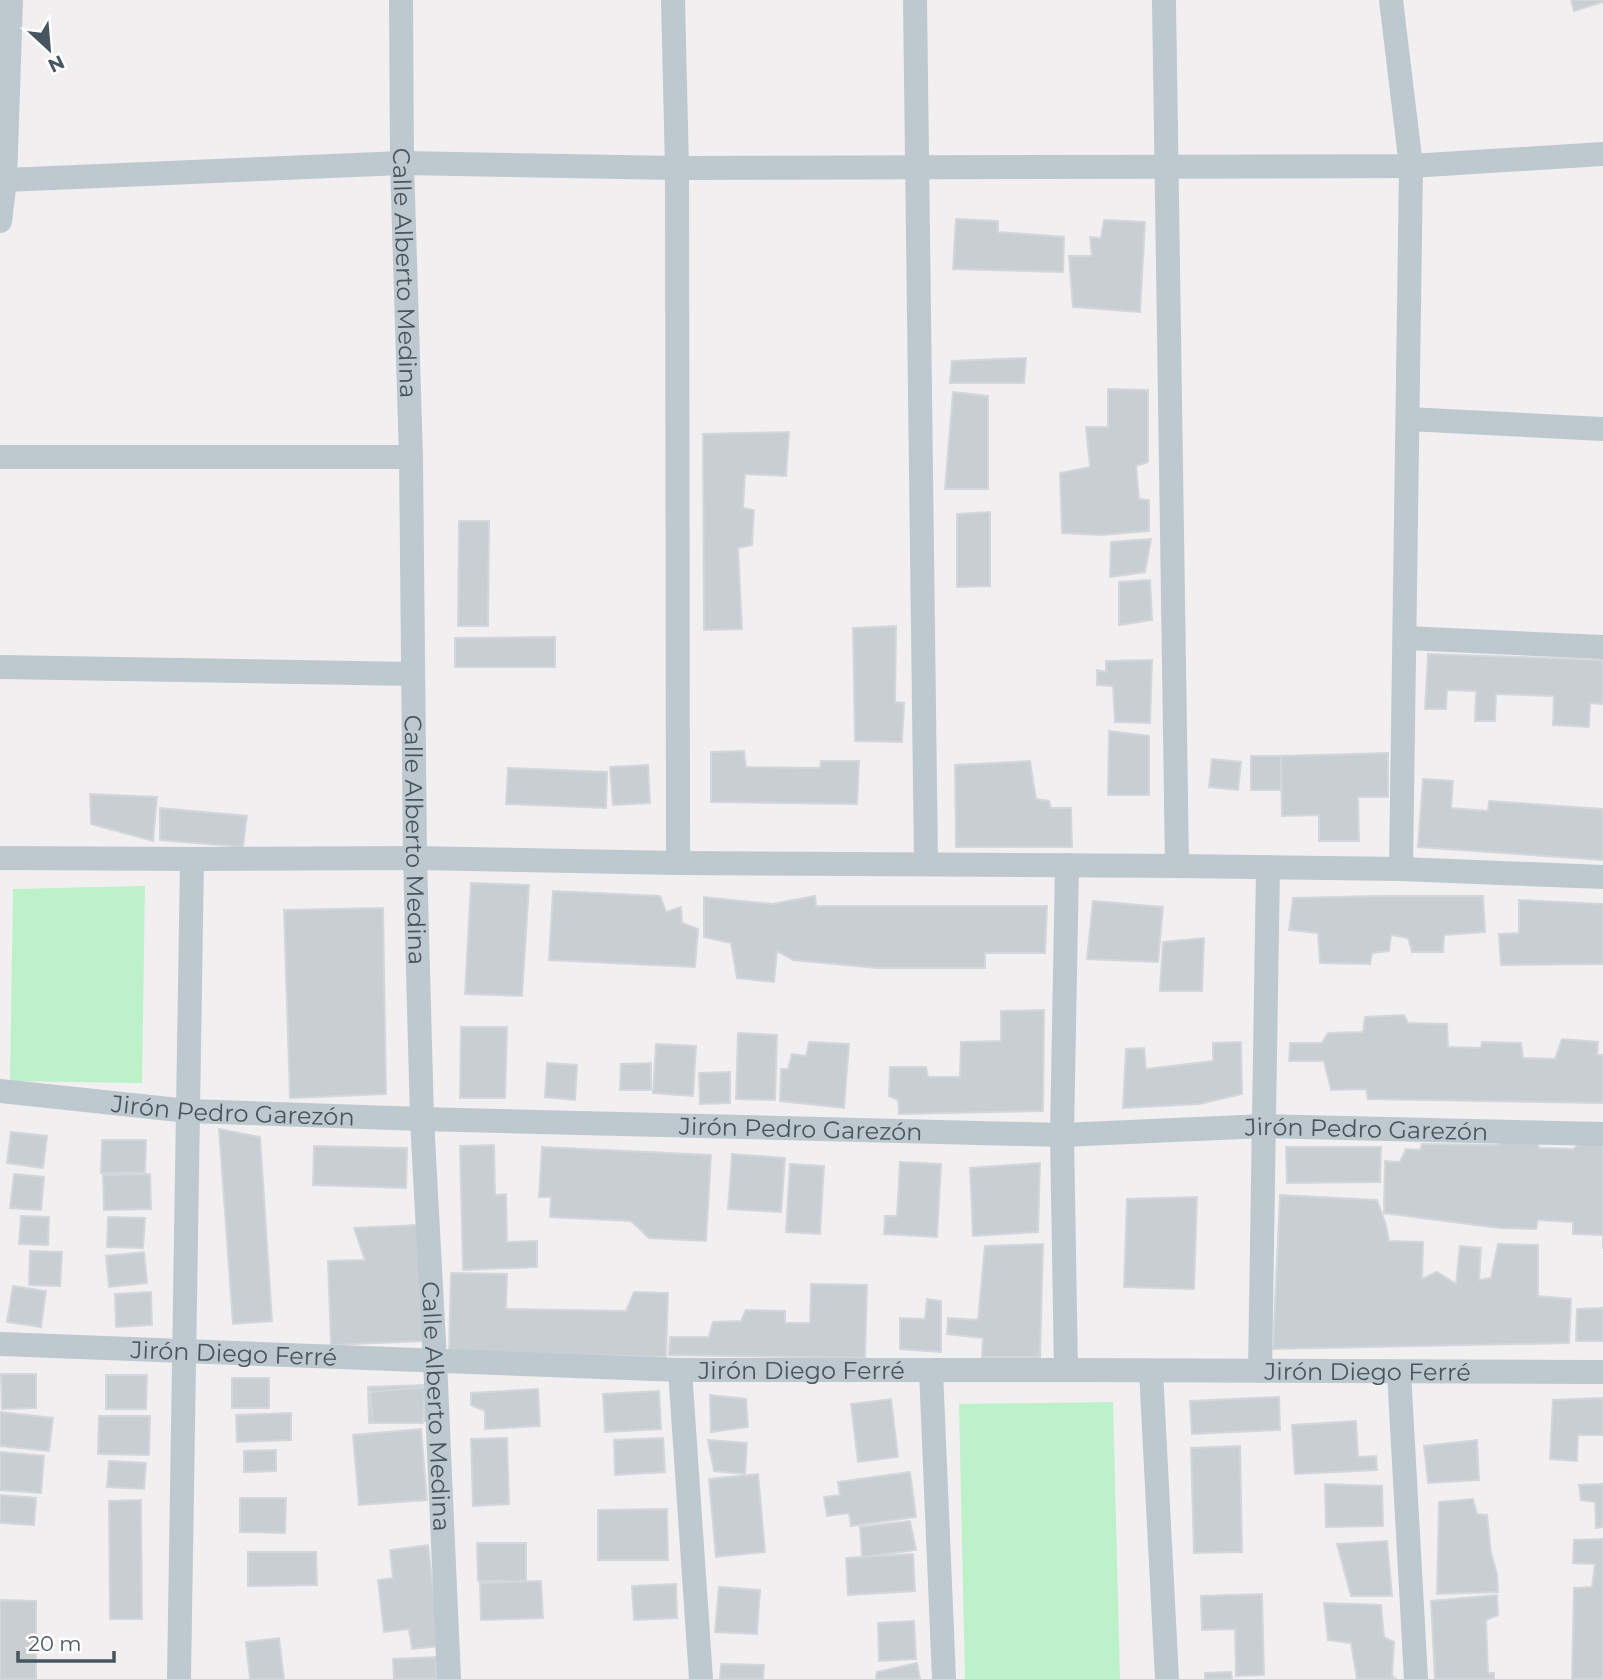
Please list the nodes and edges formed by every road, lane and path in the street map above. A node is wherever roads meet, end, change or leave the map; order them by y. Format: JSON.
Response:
{"nodes":[{"id":1,"x":11,"y":0,"type":"edge"},
{"id":2,"x":401,"y":0,"type":"edge"},
{"id":3,"x":673,"y":0,"type":"edge"},
{"id":4,"x":915,"y":0,"type":"edge"},
{"id":5,"x":1164,"y":0,"type":"edge"},
{"id":6,"x":1391,"y":0,"type":"edge"},
{"id":7,"x":1603,"y":154,"type":"edge"},
{"id":8,"x":402,"y":163,"type":"junction"},
{"id":9,"x":1411,"y":166,"type":"junction"},
{"id":10,"x":918,"y":167,"type":"junction"},
{"id":11,"x":1168,"y":167,"type":"junction"},
{"id":12,"x":677,"y":168,"type":"junction"},
{"id":13,"x":5,"y":180,"type":"junction"},
{"id":14,"x":0,"y":221,"type":"edge"},
{"id":15,"x":1408,"y":419,"type":"junction"},
{"id":16,"x":1603,"y":429,"type":"edge"},
{"id":17,"x":0,"y":457,"type":"edge"},
{"id":18,"x":411,"y":457,"type":"junction"},
{"id":19,"x":1405,"y":638,"type":"junction"},
{"id":20,"x":1603,"y":647,"type":"edge"},
{"id":21,"x":0,"y":667,"type":"edge"},
{"id":22,"x":413,"y":674,"type":"junction"},
{"id":23,"x":0,"y":858,"type":"edge"},
{"id":24,"x":415,"y":858,"type":"junction"},
{"id":25,"x":192,"y":859,"type":"junction"},
{"id":26,"x":678,"y":863,"type":"junction"},
{"id":27,"x":926,"y":864,"type":"junction"},
{"id":28,"x":1067,"y":865,"type":"junction"},
{"id":29,"x":1177,"y":866,"type":"junction"},
{"id":30,"x":1268,"y":867,"type":"junction"},
{"id":31,"x":1401,"y":869,"type":"junction"},
{"id":32,"x":1603,"y":877,"type":"edge"},
{"id":33,"x":0,"y":1091,"type":"edge"},
{"id":34,"x":188,"y":1111,"type":"junction"},
{"id":35,"x":422,"y":1119,"type":"junction"},
{"id":36,"x":1264,"y":1126,"type":"junction"},
{"id":37,"x":1603,"y":1134,"type":"edge"},
{"id":38,"x":1062,"y":1135,"type":"junction"},
{"id":39,"x":0,"y":1344,"type":"edge"},
{"id":40,"x":184,"y":1351,"type":"junction"},
{"id":41,"x":435,"y":1361,"type":"junction"},
{"id":42,"x":680,"y":1370,"type":"junction"},
{"id":43,"x":931,"y":1370,"type":"junction"},
{"id":44,"x":1066,"y":1370,"type":"junction"},
{"id":45,"x":1152,"y":1371,"type":"junction"},
{"id":46,"x":1260,"y":1371,"type":"junction"},
{"id":47,"x":1399,"y":1372,"type":"junction"},
{"id":48,"x":1603,"y":1373,"type":"edge"},
{"id":49,"x":180,"y":1679,"type":"edge"},
{"id":50,"x":449,"y":1679,"type":"edge"},
{"id":51,"x":701,"y":1679,"type":"edge"},
{"id":52,"x":944,"y":1679,"type":"edge"},
{"id":53,"x":1167,"y":1679,"type":"edge"},
{"id":54,"x":1416,"y":1679,"type":"edge"}],
"edges":[{"from":1,"to":13,"type":"street"},
{"from":2,"to":8,"type":"street","name":"Calle Alberto Medina"},
{"from":3,"to":12,"type":"street"},
{"from":4,"to":10,"type":"street"},
{"from":5,"to":11,"type":"street"},
{"from":6,"to":9,"type":"street"},
{"from":7,"to":9,"type":"street"},
{"from":8,"to":12,"type":"street"},
{"from":8,"to":13,"type":"street"},
{"from":8,"to":18,"type":"street","name":"Calle Alberto Medina"},
{"from":9,"to":11,"type":"street"},
{"from":9,"to":15,"type":"street"},
{"from":10,"to":11,"type":"street"},
{"from":10,"to":12,"type":"street"},
{"from":10,"to":27,"type":"street"},
{"from":11,"to":29,"type":"street"},
{"from":12,"to":26,"type":"street"},
{"from":13,"to":14,"type":"street"},
{"from":15,"to":16,"type":"street"},
{"from":15,"to":19,"type":"street"},
{"from":17,"to":18,"type":"street"},
{"from":18,"to":22,"type":"street","name":"Calle Alberto Medina"},
{"from":19,"to":20,"type":"street"},
{"from":19,"to":31,"type":"street"},
{"from":21,"to":22,"type":"street"},
{"from":22,"to":24,"type":"street","name":"Calle Alberto Medina"},
{"from":23,"to":25,"type":"street"},
{"from":24,"to":25,"type":"street"},
{"from":24,"to":26,"type":"street"},
{"from":24,"to":35,"type":"street","name":"Calle Alberto Medina"},
{"from":25,"to":34,"type":"street"},
{"from":26,"to":27,"type":"street"},
{"from":27,"to":28,"type":"street"},
{"from":28,"to":29,"type":"street"},
{"from":28,"to":38,"type":"street"},
{"from":29,"to":30,"type":"street"},
{"from":30,"to":31,"type":"street"},
{"from":30,"to":36,"type":"street"},
{"from":31,"to":32,"type":"street"},
{"from":33,"to":34,"type":"street","name":"Jirón Pedro Garezón"},
{"from":34,"to":35,"type":"street","name":"Jirón Pedro Garezón"},
{"from":34,"to":40,"type":"street"},
{"from":35,"to":38,"type":"street","name":"Jirón Pedro Garezón"},
{"from":35,"to":41,"type":"street","name":"Calle Alberto Medina"},
{"from":36,"to":37,"type":"street","name":"Jirón Pedro Garezón"},
{"from":36,"to":38,"type":"street","name":"Jirón Pedro Garezón"},
{"from":36,"to":46,"type":"street"},
{"from":38,"to":44,"type":"street"},
{"from":39,"to":40,"type":"street","name":"Jirón Diego Ferré"},
{"from":40,"to":41,"type":"street","name":"Jirón Diego Ferré"},
{"from":40,"to":49,"type":"street"},
{"from":41,"to":42,"type":"street","name":"Jirón Diego Ferré"},
{"from":41,"to":50,"type":"street","name":"Calle Alberto Medina"},
{"from":42,"to":43,"type":"street","name":"Jirón Diego Ferré"},
{"from":42,"to":51,"type":"street"},
{"from":43,"to":44,"type":"street","name":"Jirón Diego Ferré"},
{"from":43,"to":52,"type":"street"},
{"from":44,"to":45,"type":"street","name":"Jirón Diego Ferré"},
{"from":45,"to":46,"type":"street","name":"Jirón Diego Ferré"},
{"from":45,"to":53,"type":"street"},
{"from":46,"to":47,"type":"street","name":"Jirón Diego Ferré"},
{"from":47,"to":48,"type":"street","name":"Jirón Diego Ferré"},
{"from":47,"to":54,"type":"street"}]}
